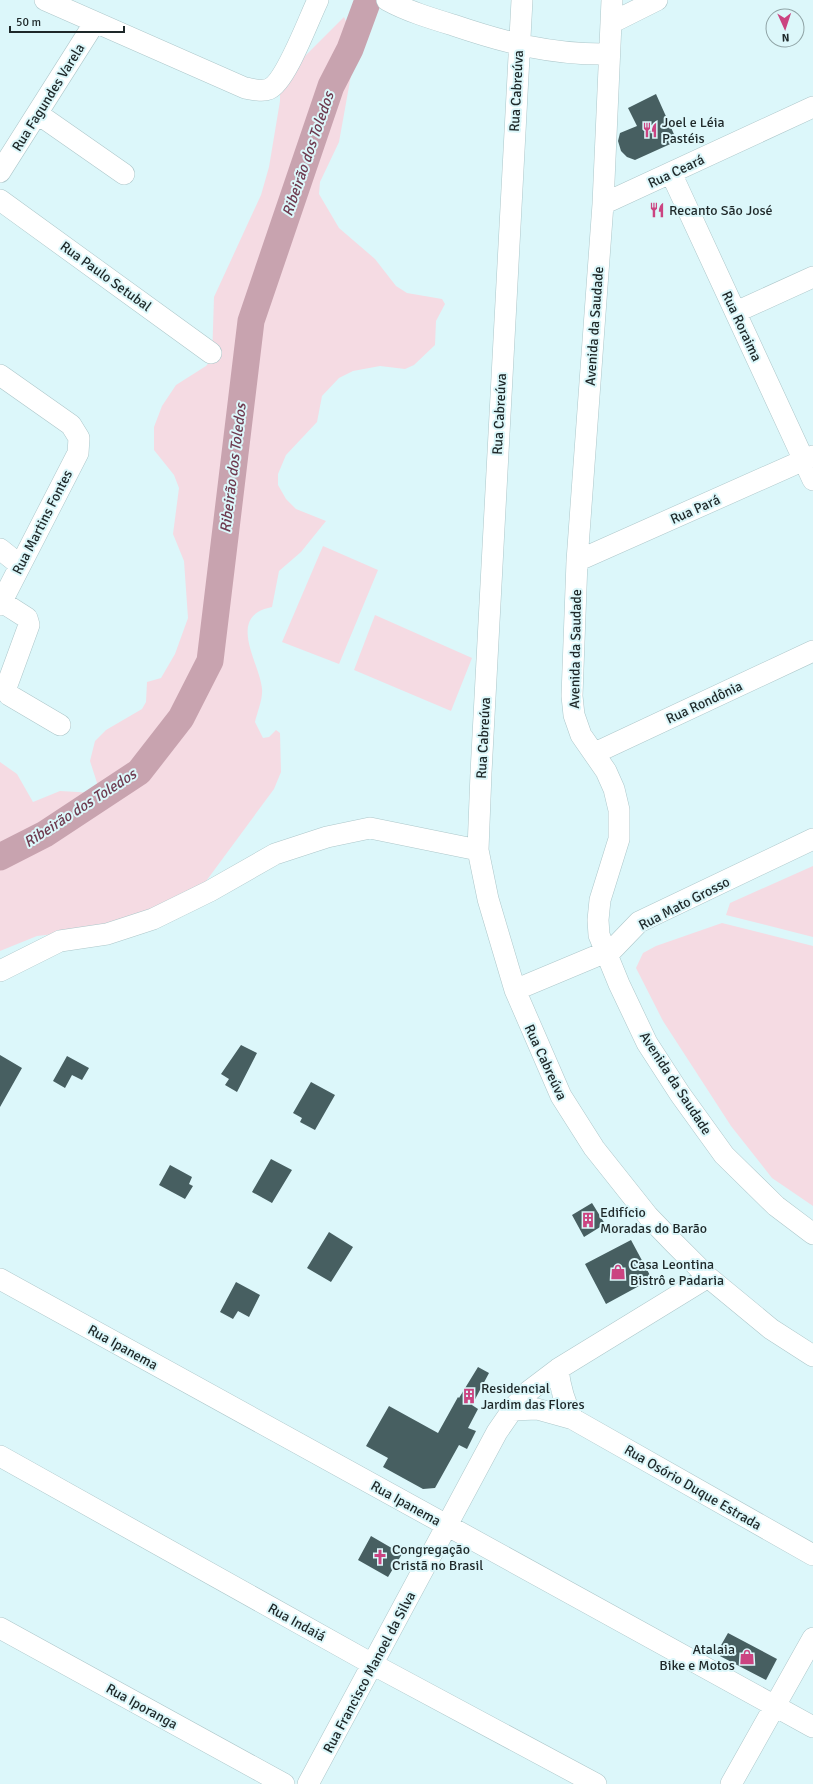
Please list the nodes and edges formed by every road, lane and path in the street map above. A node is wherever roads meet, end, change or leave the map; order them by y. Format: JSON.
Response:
{"nodes":[{"id":1,"x":45,"y":0,"type":"edge"},
{"id":2,"x":318,"y":0,"type":"edge"},
{"id":3,"x":522,"y":0,"type":"edge"},
{"id":4,"x":612,"y":0,"type":"edge"},
{"id":5,"x":657,"y":0,"type":"edge"},
{"id":6,"x":390,"y":2,"type":"edge"},
{"id":7,"x":95,"y":22,"type":"junction"},
{"id":8,"x":611,"y":22,"type":"junction"},
{"id":9,"x":519,"y":44,"type":"junction"},
{"id":10,"x":609,"y":54,"type":"junction"},
{"id":11,"x":813,"y":107,"type":"edge"},
{"id":12,"x":38,"y":114,"type":"junction"},
{"id":13,"x":0,"y":172,"type":"edge"},
{"id":14,"x":671,"y":173,"type":"junction"},
{"id":15,"x":124,"y":174,"type":"dead end"},
{"id":16,"x":0,"y":200,"type":"edge"},
{"id":17,"x":604,"y":204,"type":"junction"},
{"id":18,"x":813,"y":277,"type":"edge"},
{"id":19,"x":736,"y":312,"type":"junction"},
{"id":20,"x":211,"y":353,"type":"dead end"},
{"id":21,"x":0,"y":375,"type":"edge"},
{"id":22,"x":808,"y":458,"type":"edge"},
{"id":23,"x":813,"y":480,"type":"edge"},
{"id":24,"x":0,"y":550,"type":"edge"},
{"id":25,"x":577,"y":561,"type":"junction"},
{"id":26,"x":20,"y":565,"type":"junction"},
{"id":27,"x":1,"y":604,"type":"edge"},
{"id":28,"x":813,"y":651,"type":"edge"},
{"id":29,"x":60,"y":725,"type":"dead end"},
{"id":30,"x":595,"y":753,"type":"junction"},
{"id":31,"x":813,"y":839,"type":"edge"},
{"id":32,"x":478,"y":850,"type":"junction"},
{"id":33,"x":606,"y":953,"type":"junction"},
{"id":34,"x":0,"y":971,"type":"edge"},
{"id":35,"x":515,"y":990,"type":"junction"},
{"id":36,"x":813,"y":1234,"type":"edge"},
{"id":37,"x":708,"y":1277,"type":"junction"},
{"id":38,"x":0,"y":1279,"type":"edge"},
{"id":39,"x":813,"y":1356,"type":"edge"},
{"id":40,"x":558,"y":1369,"type":"junction"},
{"id":41,"x":512,"y":1410,"type":"junction"},
{"id":42,"x":573,"y":1419,"type":"junction"},
{"id":43,"x":0,"y":1456,"type":"edge"},
{"id":44,"x":448,"y":1526,"type":"junction"},
{"id":45,"x":813,"y":1555,"type":"edge"},
{"id":46,"x":0,"y":1628,"type":"edge"},
{"id":47,"x":813,"y":1638,"type":"edge"},
{"id":48,"x":374,"y":1665,"type":"junction"},
{"id":49,"x":775,"y":1707,"type":"junction"},
{"id":50,"x":813,"y":1727,"type":"edge"},
{"id":51,"x":284,"y":1784,"type":"edge"},
{"id":52,"x":308,"y":1784,"type":"edge"},
{"id":53,"x":596,"y":1784,"type":"edge"},
{"id":54,"x":731,"y":1784,"type":"edge"}],
"edges":[{"from":1,"to":7,"type":"street"},
{"from":2,"to":7,"type":"street"},
{"from":3,"to":9,"type":"street","name":"Rua Cabreúva"},
{"from":4,"to":8,"type":"street","name":"Avenida da Saudade"},
{"from":5,"to":8,"type":"street"},
{"from":6,"to":9,"type":"street"},
{"from":7,"to":12,"type":"street","name":"Rua Fagundes Varela"},
{"from":8,"to":10,"type":"street","name":"Avenida da Saudade"},
{"from":9,"to":10,"type":"street"},
{"from":9,"to":32,"type":"street","name":"Rua Cabreúva"},
{"from":10,"to":17,"type":"street","name":"Avenida da Saudade"},
{"from":11,"to":14,"type":"street","name":"Rua Ceará"},
{"from":12,"to":13,"type":"street","name":"Rua Fagundes Varela"},
{"from":12,"to":15,"type":"street"},
{"from":14,"to":17,"type":"street","name":"Rua Ceará"},
{"from":14,"to":19,"type":"street","name":"Rua Roraima"},
{"from":16,"to":20,"type":"street","name":"Rua Paulo Setubal"},
{"from":17,"to":25,"type":"street","name":"Avenida da Saudade"},
{"from":18,"to":19,"type":"street"},
{"from":19,"to":22,"type":"street","name":"Rua Roraima"},
{"from":21,"to":26,"type":"street","name":"Rua Martins Fontes"},
{"from":22,"to":23,"type":"street","name":"Rua Roraima"},
{"from":22,"to":25,"type":"street","name":"Rua Pará"},
{"from":24,"to":26,"type":"street"},
{"from":25,"to":30,"type":"street","name":"Avenida da Saudade"},
{"from":26,"to":27,"type":"street","name":"Rua Martins Fontes"},
{"from":27,"to":29,"type":"street"},
{"from":28,"to":30,"type":"street","name":"Rua Rondônia"},
{"from":30,"to":33,"type":"street","name":"Avenida da Saudade"},
{"from":31,"to":33,"type":"street","name":"Rua Mato Grosso"},
{"from":32,"to":34,"type":"street"},
{"from":32,"to":35,"type":"street","name":"Rua Cabreúva"},
{"from":33,"to":35,"type":"street","name":"Rua Mato Grosso"},
{"from":33,"to":36,"type":"street","name":"Avenida da Saudade"},
{"from":35,"to":37,"type":"street","name":"Rua Cabreúva"},
{"from":37,"to":39,"type":"street","name":"Rua Cabreúva"},
{"from":37,"to":40,"type":"street","name":"Rua Francisco Manoel da Silva"},
{"from":38,"to":44,"type":"street","name":"Rua Ipanema"},
{"from":40,"to":41,"type":"street","name":"Rua Francisco Manoel da Silva"},
{"from":40,"to":42,"type":"street"},
{"from":41,"to":42,"type":"street","name":"Rua Osório Duque Estrada"},
{"from":41,"to":44,"type":"street","name":"Rua Francisco Manoel da Silva"},
{"from":42,"to":45,"type":"street","name":"Rua Osório Duque Estrada"},
{"from":43,"to":48,"type":"street","name":"Rua Indaiá"},
{"from":44,"to":48,"type":"street","name":"Rua Francisco Manoel da Silva"},
{"from":44,"to":49,"type":"street","name":"Rua Ipanema"},
{"from":46,"to":51,"type":"street","name":"Rua Iporanga"},
{"from":47,"to":49,"type":"street"},
{"from":48,"to":52,"type":"street","name":"Rua Francisco Manoel da Silva"},
{"from":48,"to":53,"type":"street","name":"Rua Indaiá"},
{"from":49,"to":50,"type":"street","name":"Rua Ipanema"},
{"from":49,"to":54,"type":"street"}]}
